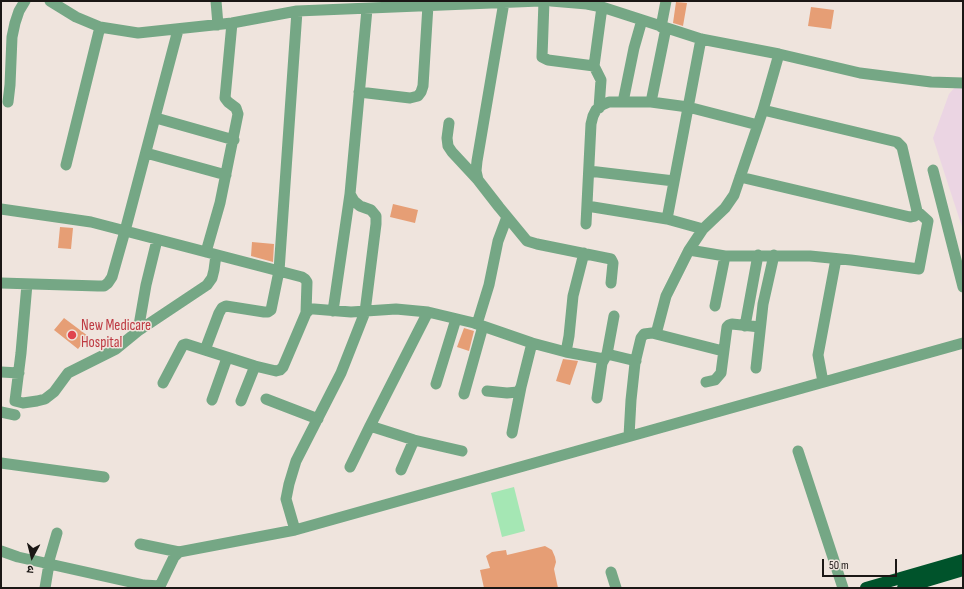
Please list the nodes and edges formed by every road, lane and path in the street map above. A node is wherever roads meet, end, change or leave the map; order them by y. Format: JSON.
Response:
{"nodes":[{"id":1,"x":25,"y":1,"type":"edge"},
{"id":2,"x":50,"y":1,"type":"edge"},
{"id":3,"x":216,"y":1,"type":"edge"},
{"id":4,"x":540,"y":1,"type":"edge"},
{"id":5,"x":544,"y":1,"type":"edge"},
{"id":6,"x":551,"y":1,"type":"edge"},
{"id":7,"x":666,"y":1,"type":"edge"},
{"id":8,"x":481,"y":2,"type":"edge"},
{"id":9,"x":504,"y":2,"type":"junction"},
{"id":10,"x":570,"y":2,"type":"edge"},
{"id":11,"x":428,"y":5,"type":"junction"},
{"id":12,"x":602,"y":7,"type":"junction"},
{"id":13,"x":367,"y":8,"type":"junction"},
{"id":14,"x":297,"y":11,"type":"junction"},
{"id":15,"x":642,"y":20,"type":"junction"},
{"id":16,"x":232,"y":23,"type":"junction"},
{"id":17,"x":218,"y":25,"type":"junction"},
{"id":18,"x":100,"y":27,"type":"junction"},
{"id":19,"x":664,"y":28,"type":"junction"},
{"id":20,"x":178,"y":30,"type":"junction"},
{"id":21,"x":701,"y":39,"type":"junction"},
{"id":22,"x":779,"y":54,"type":"junction"},
{"id":23,"x":594,"y":66,"type":"junction"},
{"id":24,"x":963,"y":83,"type":"edge"},
{"id":25,"x":359,"y":92,"type":"junction"},
{"id":26,"x":8,"y":102,"type":"dead end"},
{"id":27,"x":623,"y":102,"type":"junction"},
{"id":28,"x":651,"y":102,"type":"junction"},
{"id":29,"x":688,"y":107,"type":"junction"},
{"id":30,"x":599,"y":108,"type":"junction"},
{"id":31,"x":763,"y":110,"type":"junction"},
{"id":32,"x":156,"y":118,"type":"junction"},
{"id":33,"x":449,"y":123,"type":"dead end"},
{"id":34,"x":758,"y":125,"type":"junction"},
{"id":35,"x":234,"y":140,"type":"junction"},
{"id":36,"x":146,"y":153,"type":"junction"},
{"id":37,"x":66,"y":165,"type":"dead end"},
{"id":38,"x":933,"y":170,"type":"dead end"},
{"id":39,"x":589,"y":171,"type":"junction"},
{"id":40,"x":226,"y":175,"type":"junction"},
{"id":41,"x":740,"y":177,"type":"junction"},
{"id":42,"x":478,"y":180,"type":"junction"},
{"id":43,"x":674,"y":180,"type":"junction"},
{"id":44,"x":350,"y":194,"type":"junction"},
{"id":45,"x":587,"y":206,"type":"junction"},
{"id":46,"x":1,"y":209,"type":"edge"},
{"id":47,"x":917,"y":211,"type":"junction"},
{"id":48,"x":507,"y":217,"type":"junction"},
{"id":49,"x":666,"y":219,"type":"junction"},
{"id":50,"x":586,"y":224,"type":"dead end"},
{"id":51,"x":703,"y":229,"type":"junction"},
{"id":52,"x":125,"y":231,"type":"junction"},
{"id":53,"x":157,"y":240,"type":"junction"},
{"id":54,"x":689,"y":250,"type":"junction"},
{"id":55,"x":584,"y":253,"type":"junction"},
{"id":56,"x":211,"y":254,"type":"junction"},
{"id":57,"x":758,"y":255,"type":"junction"},
{"id":58,"x":774,"y":255,"type":"junction"},
{"id":59,"x":725,"y":256,"type":"junction"},
{"id":60,"x":836,"y":259,"type":"junction"},
{"id":61,"x":279,"y":271,"type":"junction"},
{"id":62,"x":1,"y":283,"type":"edge"},
{"id":63,"x":611,"y":283,"type":"dead end"},
{"id":64,"x":27,"y":284,"type":"junction"},
{"id":65,"x":963,"y":287,"type":"edge"},
{"id":66,"x":715,"y":306,"type":"dead end"},
{"id":67,"x":334,"y":311,"type":"junction"},
{"id":68,"x":365,"y":312,"type":"junction"},
{"id":69,"x":428,"y":312,"type":"junction"},
{"id":70,"x":306,"y":313,"type":"junction"},
{"id":71,"x":614,"y":316,"type":"dead end"},
{"id":72,"x":456,"y":319,"type":"junction"},
{"id":73,"x":480,"y":325,"type":"junction"},
{"id":74,"x":745,"y":326,"type":"junction"},
{"id":75,"x":760,"y":327,"type":"junction"},
{"id":76,"x":138,"y":331,"type":"junction"},
{"id":77,"x":656,"y":334,"type":"junction"},
{"id":78,"x":532,"y":343,"type":"junction"},
{"id":79,"x":963,"y":343,"type":"edge"},
{"id":80,"x":205,"y":350,"type":"junction"},
{"id":81,"x":723,"y":351,"type":"junction"},
{"id":82,"x":566,"y":352,"type":"junction"},
{"id":83,"x":605,"y":357,"type":"junction"},
{"id":84,"x":227,"y":358,"type":"junction"},
{"id":85,"x":636,"y":361,"type":"junction"},
{"id":86,"x":255,"y":366,"type":"junction"},
{"id":87,"x":756,"y":368,"type":"dead end"},
{"id":88,"x":1,"y":372,"type":"edge"},
{"id":89,"x":19,"y":373,"type":"junction"},
{"id":90,"x":706,"y":382,"type":"dead end"},
{"id":91,"x":823,"y":382,"type":"junction"},
{"id":92,"x":163,"y":383,"type":"dead end"},
{"id":93,"x":436,"y":384,"type":"dead end"},
{"id":94,"x":521,"y":387,"type":"junction"},
{"id":95,"x":487,"y":391,"type":"dead end"},
{"id":96,"x":464,"y":394,"type":"dead end"},
{"id":97,"x":266,"y":398,"type":"dead end"},
{"id":98,"x":597,"y":398,"type":"dead end"},
{"id":99,"x":212,"y":400,"type":"dead end"},
{"id":100,"x":241,"y":401,"type":"dead end"},
{"id":101,"x":1,"y":412,"type":"edge"},
{"id":102,"x":15,"y":415,"type":"dead end"},
{"id":103,"x":318,"y":419,"type":"junction"},
{"id":104,"x":370,"y":426,"type":"junction"},
{"id":105,"x":512,"y":433,"type":"dead end"},
{"id":106,"x":629,"y":436,"type":"junction"},
{"id":107,"x":414,"y":440,"type":"junction"},
{"id":108,"x":462,"y":451,"type":"dead end"},
{"id":109,"x":798,"y":451,"type":"dead end"},
{"id":110,"x":1,"y":463,"type":"edge"},
{"id":111,"x":350,"y":467,"type":"dead end"},
{"id":112,"x":401,"y":470,"type":"dead end"},
{"id":113,"x":104,"y":477,"type":"dead end"},
{"id":114,"x":295,"y":530,"type":"junction"},
{"id":115,"x":56,"y":533,"type":"dead end"},
{"id":116,"x":140,"y":544,"type":"dead end"},
{"id":117,"x":1,"y":551,"type":"edge"},
{"id":118,"x":179,"y":552,"type":"junction"},
{"id":119,"x":963,"y":560,"type":"edge"},
{"id":120,"x":49,"y":564,"type":"junction"},
{"id":121,"x":963,"y":570,"type":"edge"},
{"id":122,"x":612,"y":572,"type":"dead end"},
{"id":123,"x":159,"y":587,"type":"edge"},
{"id":124,"x":45,"y":588,"type":"edge"},
{"id":125,"x":616,"y":588,"type":"edge"},
{"id":126,"x":843,"y":588,"type":"edge"},
{"id":127,"x":866,"y":588,"type":"edge"},
{"id":128,"x":903,"y":588,"type":"edge"}],
"edges":[{"from":1,"to":26,"type":"street"},
{"from":2,"to":18,"type":"street"},
{"from":3,"to":17,"type":"street"},
{"from":4,"to":9,"type":"street"},
{"from":5,"to":23,"type":"street"},
{"from":6,"to":10,"type":"street"},
{"from":7,"to":19,"type":"street"},
{"from":8,"to":9,"type":"street"},
{"from":8,"to":11,"type":"street"},
{"from":9,"to":42,"type":"street"},
{"from":10,"to":12,"type":"street"},
{"from":11,"to":13,"type":"street"},
{"from":11,"to":25,"type":"street"},
{"from":12,"to":15,"type":"street"},
{"from":12,"to":23,"type":"street"},
{"from":13,"to":14,"type":"street"},
{"from":13,"to":25,"type":"street"},
{"from":14,"to":16,"type":"street"},
{"from":14,"to":61,"type":"street"},
{"from":15,"to":19,"type":"street"},
{"from":15,"to":27,"type":"street"},
{"from":16,"to":17,"type":"street"},
{"from":16,"to":35,"type":"street"},
{"from":17,"to":20,"type":"street"},
{"from":18,"to":20,"type":"street"},
{"from":18,"to":37,"type":"street"},
{"from":19,"to":21,"type":"street"},
{"from":19,"to":28,"type":"street"},
{"from":20,"to":32,"type":"street"},
{"from":21,"to":22,"type":"street"},
{"from":21,"to":29,"type":"street"},
{"from":22,"to":24,"type":"street"},
{"from":22,"to":31,"type":"street"},
{"from":23,"to":30,"type":"street"},
{"from":25,"to":44,"type":"street"},
{"from":27,"to":28,"type":"street"},
{"from":27,"to":30,"type":"street"},
{"from":28,"to":29,"type":"street"},
{"from":29,"to":34,"type":"street"},
{"from":29,"to":43,"type":"street"},
{"from":30,"to":39,"type":"street"},
{"from":31,"to":34,"type":"street"},
{"from":31,"to":47,"type":"street"},
{"from":32,"to":35,"type":"street"},
{"from":32,"to":36,"type":"street"},
{"from":33,"to":42,"type":"street"},
{"from":34,"to":41,"type":"street"},
{"from":35,"to":40,"type":"street"},
{"from":36,"to":40,"type":"street"},
{"from":36,"to":52,"type":"street"},
{"from":38,"to":65,"type":"street"},
{"from":39,"to":43,"type":"street"},
{"from":39,"to":45,"type":"street"},
{"from":40,"to":56,"type":"street"},
{"from":41,"to":47,"type":"street"},
{"from":41,"to":51,"type":"street"},
{"from":42,"to":48,"type":"street"},
{"from":43,"to":49,"type":"street"},
{"from":44,"to":67,"type":"street"},
{"from":44,"to":68,"type":"street"},
{"from":45,"to":49,"type":"street"},
{"from":45,"to":50,"type":"street"},
{"from":46,"to":52,"type":"street"},
{"from":47,"to":60,"type":"street"},
{"from":48,"to":55,"type":"street"},
{"from":48,"to":73,"type":"street"},
{"from":49,"to":51,"type":"street"},
{"from":51,"to":54,"type":"street"},
{"from":52,"to":53,"type":"street"},
{"from":52,"to":64,"type":"street"},
{"from":53,"to":56,"type":"street"},
{"from":53,"to":76,"type":"street"},
{"from":54,"to":59,"type":"street"},
{"from":54,"to":77,"type":"street"},
{"from":55,"to":63,"type":"street"},
{"from":55,"to":82,"type":"street"},
{"from":56,"to":61,"type":"street"},
{"from":56,"to":76,"type":"street"},
{"from":57,"to":58,"type":"street"},
{"from":57,"to":59,"type":"street"},
{"from":57,"to":74,"type":"street"},
{"from":58,"to":60,"type":"street"},
{"from":58,"to":75,"type":"street"},
{"from":59,"to":66,"type":"street"},
{"from":60,"to":91,"type":"street"},
{"from":61,"to":70,"type":"street"},
{"from":61,"to":80,"type":"street"},
{"from":62,"to":64,"type":"street"},
{"from":64,"to":89,"type":"street"},
{"from":67,"to":68,"type":"street"},
{"from":67,"to":70,"type":"street"},
{"from":68,"to":69,"type":"street"},
{"from":68,"to":103,"type":"street"},
{"from":69,"to":72,"type":"street"},
{"from":69,"to":104,"type":"street"},
{"from":70,"to":86,"type":"street"},
{"from":71,"to":83,"type":"street"},
{"from":72,"to":73,"type":"street"},
{"from":72,"to":93,"type":"street"},
{"from":73,"to":78,"type":"street"},
{"from":73,"to":96,"type":"street"},
{"from":74,"to":75,"type":"street"},
{"from":74,"to":81,"type":"street"},
{"from":75,"to":87,"type":"street"},
{"from":76,"to":89,"type":"street"},
{"from":77,"to":81,"type":"street"},
{"from":77,"to":85,"type":"street"},
{"from":78,"to":82,"type":"street"},
{"from":78,"to":94,"type":"street"},
{"from":79,"to":91,"type":"street"},
{"from":80,"to":84,"type":"street"},
{"from":80,"to":92,"type":"street"},
{"from":81,"to":90,"type":"street"},
{"from":82,"to":83,"type":"street"},
{"from":83,"to":85,"type":"street"},
{"from":83,"to":98,"type":"street"},
{"from":84,"to":86,"type":"street"},
{"from":84,"to":99,"type":"street"},
{"from":85,"to":106,"type":"street"},
{"from":86,"to":100,"type":"street"},
{"from":88,"to":89,"type":"street"},
{"from":91,"to":106,"type":"street"},
{"from":94,"to":95,"type":"street"},
{"from":94,"to":105,"type":"street"},
{"from":97,"to":103,"type":"street"},
{"from":101,"to":102,"type":"street"},
{"from":103,"to":114,"type":"street"},
{"from":104,"to":107,"type":"street"},
{"from":104,"to":111,"type":"street"},
{"from":106,"to":114,"type":"street"},
{"from":107,"to":108,"type":"street"},
{"from":107,"to":112,"type":"street"},
{"from":109,"to":126,"type":"street"},
{"from":110,"to":113,"type":"street"},
{"from":114,"to":118,"type":"street"},
{"from":115,"to":120,"type":"street"},
{"from":116,"to":118,"type":"street"},
{"from":117,"to":120,"type":"street"},
{"from":118,"to":123,"type":"street"},
{"from":119,"to":127,"type":"highway"},
{"from":120,"to":123,"type":"street"},
{"from":120,"to":124,"type":"street"},
{"from":121,"to":128,"type":"highway"},
{"from":122,"to":125,"type":"street"}]}
